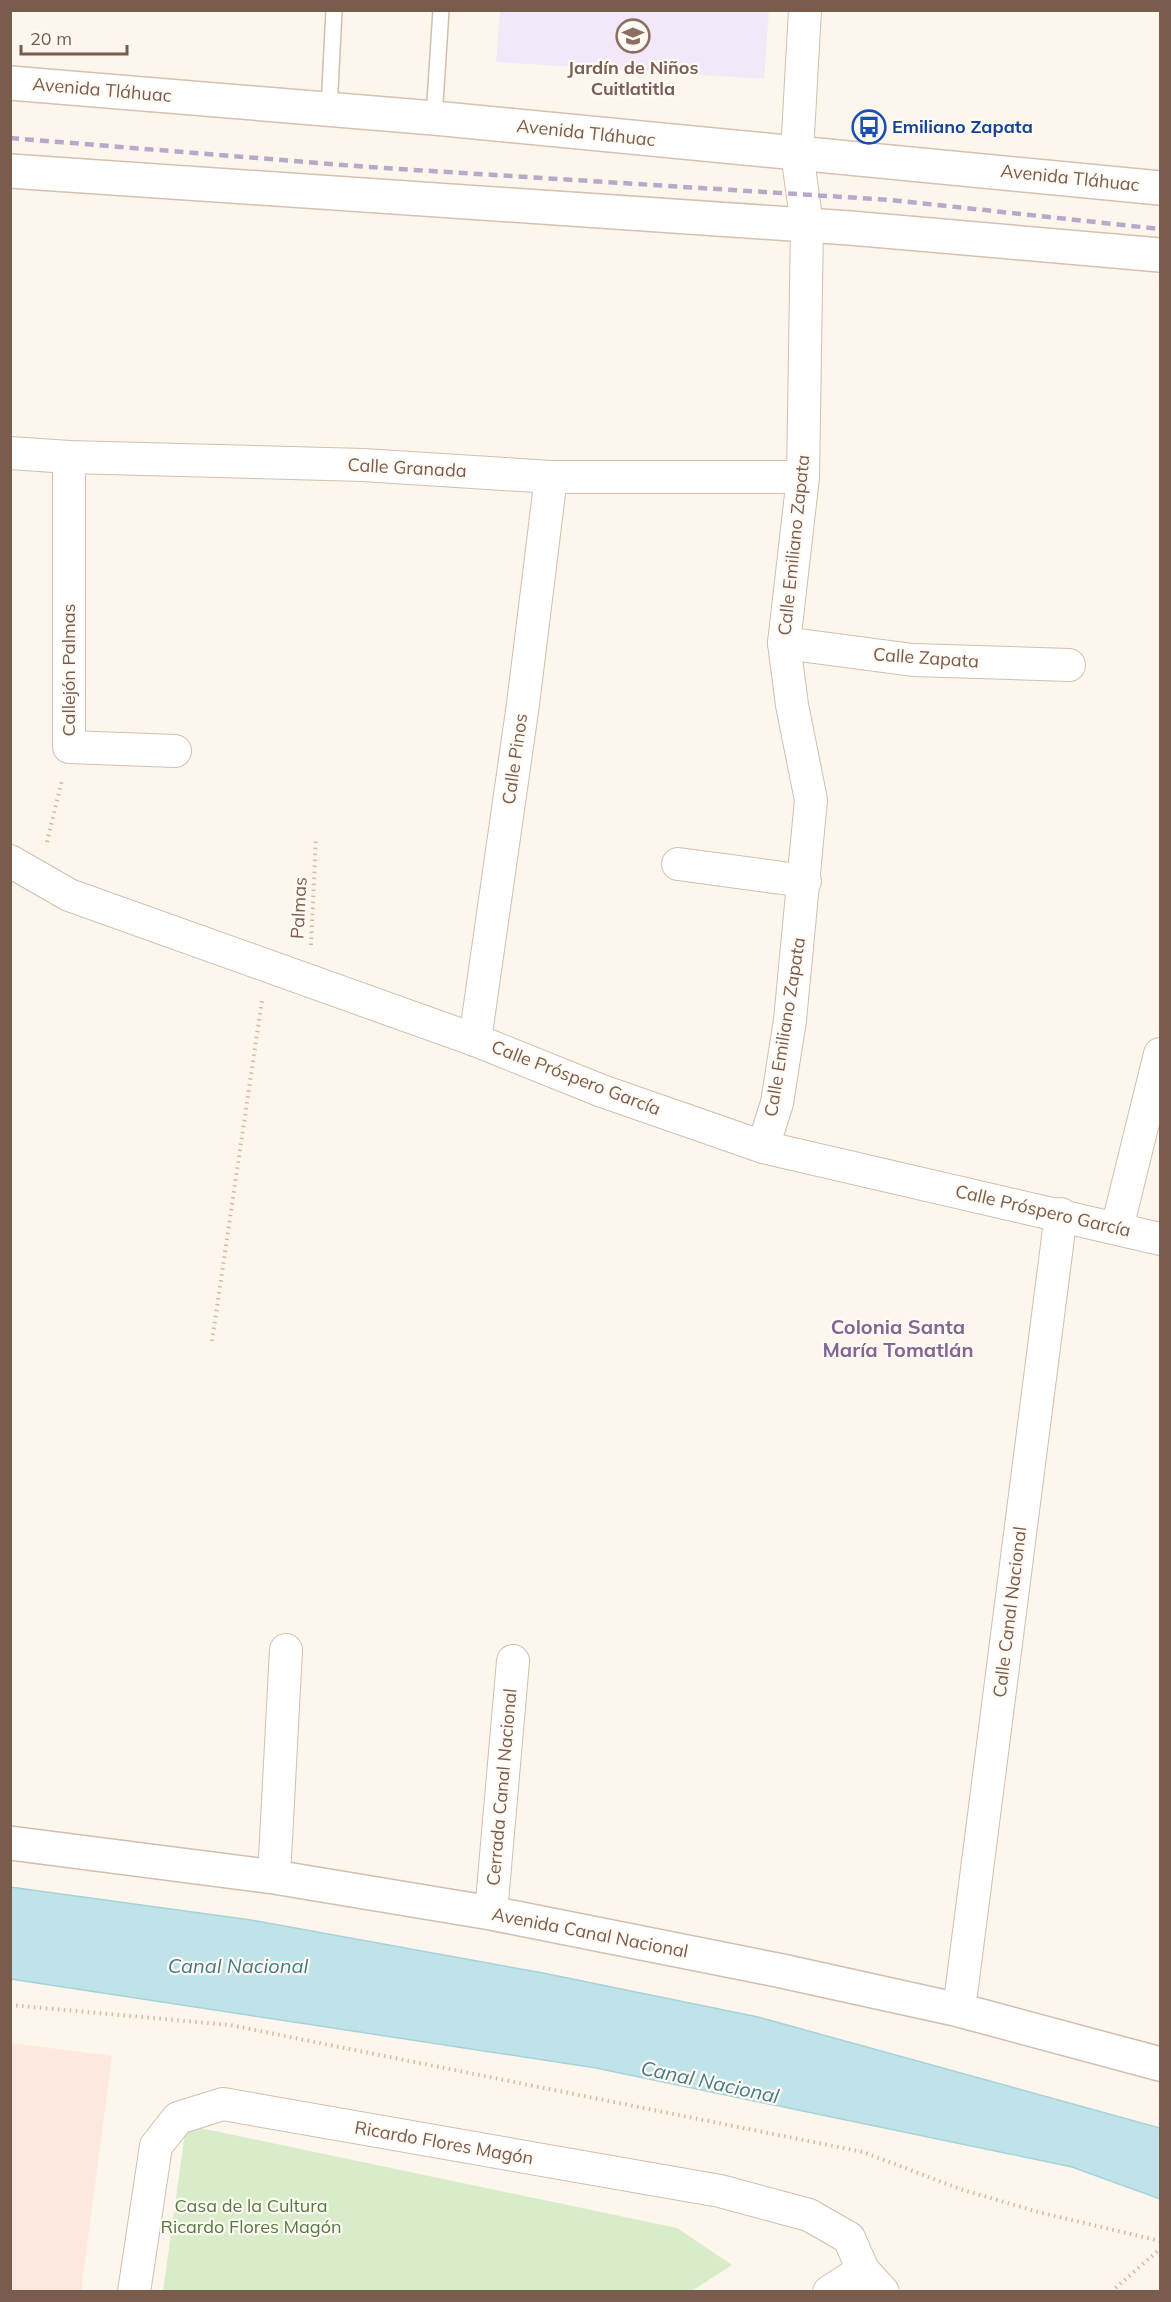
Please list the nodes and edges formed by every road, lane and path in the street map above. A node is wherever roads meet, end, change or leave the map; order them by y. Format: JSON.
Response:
{"nodes":[{"id":1,"x":334,"y":10,"type":"edge"},
{"id":2,"x":441,"y":10,"type":"edge"},
{"id":3,"x":805,"y":10,"type":"edge"},
{"id":4,"x":10,"y":83,"type":"edge"},
{"id":5,"x":329,"y":109,"type":"junction"},
{"id":6,"x":434,"y":118,"type":"junction"},
{"id":7,"x":797,"y":153,"type":"junction"},
{"id":8,"x":10,"y":171,"type":"edge"},
{"id":9,"x":1161,"y":188,"type":"edge"},
{"id":10,"x":807,"y":225,"type":"junction"},
{"id":11,"x":1161,"y":255,"type":"edge"},
{"id":12,"x":10,"y":453,"type":"edge"},
{"id":13,"x":69,"y":457,"type":"junction"},
{"id":14,"x":551,"y":477,"type":"junction"},
{"id":15,"x":803,"y":477,"type":"junction"},
{"id":16,"x":784,"y":643,"type":"junction"},
{"id":17,"x":1069,"y":665,"type":"dead end"},
{"id":18,"x":69,"y":747,"type":"junction"},
{"id":19,"x":175,"y":751,"type":"dead end"},
{"id":20,"x":316,"y":838,"type":"dead end"},
{"id":21,"x":10,"y":861,"type":"edge"},
{"id":22,"x":678,"y":864,"type":"dead end"},
{"id":23,"x":38,"y":879,"type":"junction"},
{"id":24,"x":805,"y":881,"type":"junction"},
{"id":25,"x":267,"y":966,"type":"junction"},
{"id":26,"x":309,"y":981,"type":"junction"},
{"id":27,"x":475,"y":1040,"type":"junction"},
{"id":28,"x":1161,"y":1054,"type":"edge"},
{"id":29,"x":764,"y":1147,"type":"junction"},
{"id":30,"x":1061,"y":1214,"type":"junction"},
{"id":31,"x":1117,"y":1228,"type":"junction"},
{"id":32,"x":1161,"y":1239,"type":"edge"},
{"id":33,"x":212,"y":1341,"type":"dead end"},
{"id":34,"x":286,"y":1650,"type":"dead end"},
{"id":35,"x":513,"y":1661,"type":"dead end"},
{"id":36,"x":10,"y":1843,"type":"edge"},
{"id":37,"x":274,"y":1877,"type":"junction"},
{"id":38,"x":491,"y":1913,"type":"junction"},
{"id":39,"x":10,"y":2005,"type":"edge"},
{"id":40,"x":959,"y":2010,"type":"junction"},
{"id":41,"x":1161,"y":2064,"type":"edge"},
{"id":42,"x":1161,"y":2241,"type":"edge"},
{"id":43,"x":1161,"y":2249,"type":"edge"},
{"id":44,"x":873,"y":2281,"type":"edge"},
{"id":45,"x":135,"y":2292,"type":"edge"},
{"id":46,"x":829,"y":2292,"type":"edge"},
{"id":47,"x":1111,"y":2292,"type":"edge"}],
"edges":[{"from":1,"to":5,"type":"lane"},
{"from":2,"to":6,"type":"lane"},
{"from":3,"to":7,"type":"street","name":"Calle Emiliano Zapata"},
{"from":4,"to":5,"type":"main road","name":"Avenida Tláhuac"},
{"from":5,"to":6,"type":"main road","name":"Avenida Tláhuac"},
{"from":6,"to":7,"type":"main road","name":"Avenida Tláhuac"},
{"from":7,"to":9,"type":"main road","name":"Avenida Tláhuac"},
{"from":7,"to":10,"type":"street","name":"Calle Emiliano Zapata"},
{"from":8,"to":10,"type":"main road"},
{"from":10,"to":11,"type":"main road"},
{"from":10,"to":15,"type":"street","name":"Calle Emiliano Zapata"},
{"from":12,"to":13,"type":"street","name":"Calle Granada"},
{"from":13,"to":14,"type":"street","name":"Calle Granada"},
{"from":13,"to":18,"type":"street","name":"Callejón Palmas"},
{"from":14,"to":15,"type":"street","name":"Calle Granada"},
{"from":14,"to":27,"type":"street","name":"Calle Pinos"},
{"from":15,"to":16,"type":"street","name":"Calle Emiliano Zapata"},
{"from":16,"to":17,"type":"street","name":"Calle Zapata"},
{"from":16,"to":24,"type":"street","name":"Calle Emiliano Zapata"},
{"from":18,"to":19,"type":"street"},
{"from":18,"to":23,"type":"path","name":"Callejón Palmas"},
{"from":20,"to":26,"type":"path","name":"Palmas"},
{"from":21,"to":23,"type":"street","name":"Calle Próspero García"},
{"from":22,"to":24,"type":"street"},
{"from":23,"to":25,"type":"street","name":"Calle Próspero García"},
{"from":24,"to":29,"type":"street","name":"Calle Emiliano Zapata"},
{"from":25,"to":26,"type":"street","name":"Calle Próspero García"},
{"from":25,"to":33,"type":"path"},
{"from":26,"to":27,"type":"street","name":"Calle Próspero García"},
{"from":27,"to":29,"type":"street","name":"Calle Próspero García"},
{"from":28,"to":31,"type":"street"},
{"from":29,"to":30,"type":"street","name":"Calle Próspero García"},
{"from":30,"to":31,"type":"street","name":"Calle Próspero García"},
{"from":30,"to":40,"type":"street","name":"Calle Canal Nacional"},
{"from":31,"to":32,"type":"street","name":"Calle Próspero García"},
{"from":34,"to":37,"type":"street"},
{"from":35,"to":38,"type":"street","name":"Cerrada Canal Nacional"},
{"from":36,"to":37,"type":"main road","name":"Avenida Canal Nacional"},
{"from":37,"to":38,"type":"main road","name":"Avenida Canal Nacional"},
{"from":38,"to":40,"type":"main road","name":"Avenida Canal Nacional"},
{"from":39,"to":42,"type":"path"},
{"from":40,"to":41,"type":"main road","name":"Avenida Canal Nacional"},
{"from":43,"to":47,"type":"path"},
{"from":44,"to":45,"type":"street","name":"Ricardo Flores Magón"},
{"from":44,"to":46,"type":"street"}]}
